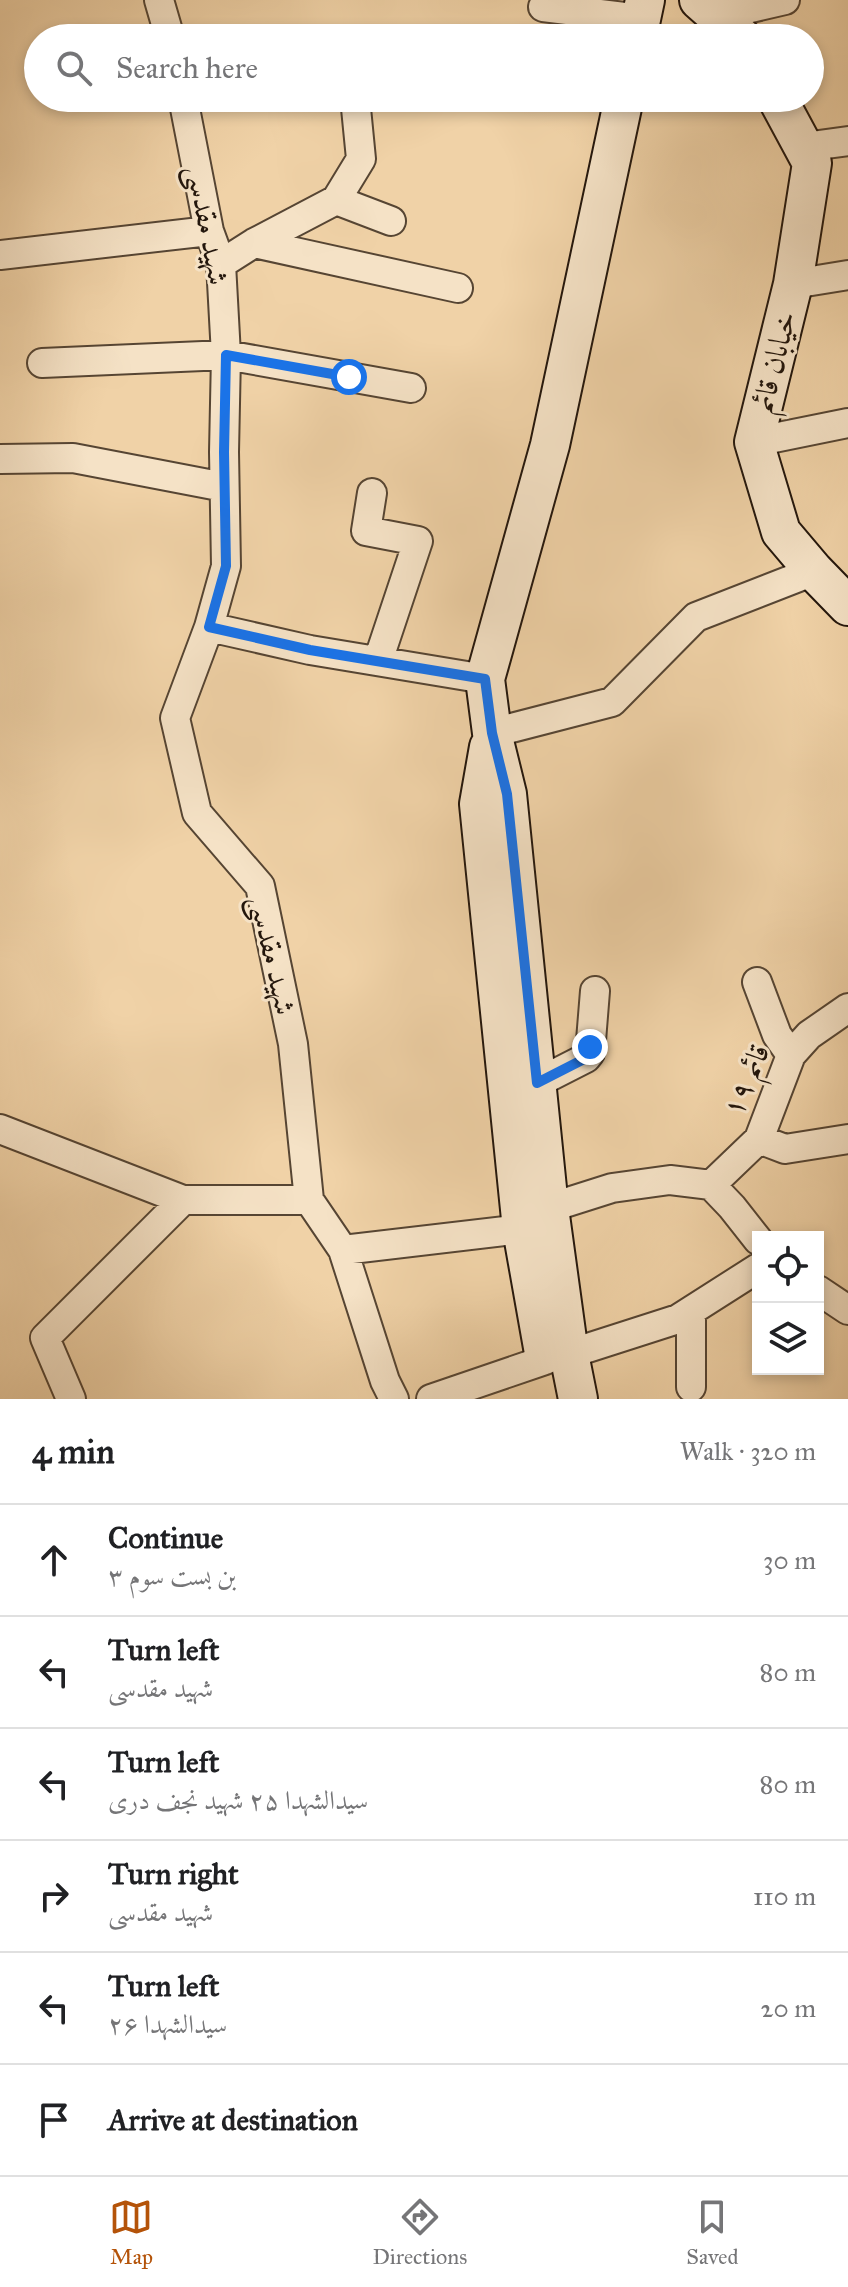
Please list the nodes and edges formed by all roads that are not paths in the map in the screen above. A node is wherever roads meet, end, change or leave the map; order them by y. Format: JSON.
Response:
{"nodes":[{"id":1,"x":159,"y":0,"type":"edge"},
{"id":2,"x":785,"y":0,"type":"edge"},
{"id":3,"x":543,"y":7,"type":"dead end"},
{"id":4,"x":720,"y":18,"type":"edge"},
{"id":5,"x":641,"y":19,"type":"edge"},
{"id":6,"x":166,"y":24,"type":"edge"},
{"id":7,"x":186,"y":112,"type":"edge"},
{"id":8,"x":356,"y":112,"type":"edge"},
{"id":9,"x":621,"y":112,"type":"edge"},
{"id":10,"x":785,"y":112,"type":"edge"},
{"id":11,"x":848,"y":141,"type":"edge"},
{"id":12,"x":804,"y":147,"type":"junction"},
{"id":13,"x":336,"y":200,"type":"junction"},
{"id":14,"x":391,"y":221,"type":"dead end"},
{"id":15,"x":209,"y":231,"type":"junction"},
{"id":16,"x":254,"y":243,"type":"junction"},
{"id":17,"x":0,"y":255,"type":"edge"},
{"id":18,"x":221,"y":264,"type":"junction"},
{"id":19,"x":848,"y":275,"type":"edge"},
{"id":20,"x":793,"y":284,"type":"junction"},
{"id":21,"x":458,"y":288,"type":"dead end"},
{"id":22,"x":226,"y":355,"type":"junction"},
{"id":23,"x":42,"y":363,"type":"dead end"},
{"id":24,"x":411,"y":388,"type":"dead end"},
{"id":25,"x":848,"y":423,"type":"edge"},
{"id":26,"x":754,"y":442,"type":"junction"},
{"id":27,"x":0,"y":459,"type":"edge"},
{"id":28,"x":224,"y":487,"type":"junction"},
{"id":29,"x":372,"y":493,"type":"dead end"},
{"id":30,"x":814,"y":571,"type":"junction"},
{"id":31,"x":848,"y":606,"type":"edge"},
{"id":32,"x":209,"y":627,"type":"junction"},
{"id":33,"x":378,"y":661,"type":"junction"},
{"id":34,"x":485,"y":679,"type":"junction"},
{"id":35,"x":492,"y":733,"type":"junction"},
{"id":36,"x":757,"y":982,"type":"dead end"},
{"id":37,"x":595,"y":991,"type":"dead end"},
{"id":38,"x":848,"y":1008,"type":"edge"},
{"id":39,"x":791,"y":1055,"type":"junction"},
{"id":40,"x":537,"y":1083,"type":"junction"},
{"id":41,"x":0,"y":1129,"type":"edge"},
{"id":42,"x":759,"y":1139,"type":"junction"},
{"id":43,"x":848,"y":1139,"type":"edge"},
{"id":44,"x":711,"y":1185,"type":"junction"},
{"id":45,"x":183,"y":1200,"type":"junction"},
{"id":46,"x":309,"y":1200,"type":"junction"},
{"id":47,"x":536,"y":1219,"type":"junction"},
{"id":48,"x":752,"y":1232,"type":"edge"},
{"id":49,"x":343,"y":1250,"type":"junction"},
{"id":50,"x":752,"y":1272,"type":"edge"},
{"id":51,"x":824,"y":1294,"type":"edge"},
{"id":52,"x":848,"y":1310,"type":"edge"},
{"id":53,"x":691,"y":1311,"type":"junction"},
{"id":54,"x":557,"y":1357,"type":"junction"},
{"id":55,"x":691,"y":1387,"type":"dead end"},
{"id":56,"x":71,"y":1399,"type":"edge"},
{"id":57,"x":394,"y":1399,"type":"edge"},
{"id":58,"x":431,"y":1399,"type":"edge"},
{"id":59,"x":551,"y":1399,"type":"edge"},
{"id":60,"x":578,"y":1399,"type":"edge"}],
"edges":[{"from":1,"to":6,"type":"street"},
{"from":2,"to":4,"type":"street"},
{"from":3,"to":5,"type":"street"},
{"from":7,"to":15,"type":"street","name":"شهید مقدسی"},
{"from":8,"to":13,"type":"street"},
{"from":9,"to":34,"type":"main road"},
{"from":10,"to":12,"type":"main road","name":"خیابان قائم"},
{"from":11,"to":12,"type":"street"},
{"from":12,"to":20,"type":"main road","name":"خیابان قائم"},
{"from":13,"to":14,"type":"street"},
{"from":13,"to":16,"type":"street"},
{"from":15,"to":17,"type":"street"},
{"from":15,"to":18,"type":"street","name":"شهید مقدسی"},
{"from":16,"to":18,"type":"street"},
{"from":16,"to":21,"type":"street"},
{"from":18,"to":22,"type":"street","name":"شهید مقدسی"},
{"from":19,"to":20,"type":"street"},
{"from":20,"to":26,"type":"main road","name":"خیابان قائم"},
{"from":22,"to":23,"type":"street"},
{"from":22,"to":24,"type":"street"},
{"from":22,"to":28,"type":"street","name":"شهید مقدسی"},
{"from":25,"to":26,"type":"street"},
{"from":26,"to":30,"type":"main road","name":"خیابان قائم"},
{"from":27,"to":28,"type":"street"},
{"from":28,"to":32,"type":"street","name":"شهید مقدسی"},
{"from":29,"to":33,"type":"street"},
{"from":30,"to":31,"type":"main road","name":"خیابان قائم"},
{"from":30,"to":35,"type":"street"},
{"from":32,"to":33,"type":"street"},
{"from":32,"to":46,"type":"street","name":"شهید مقدسی"},
{"from":33,"to":34,"type":"street"},
{"from":34,"to":35,"type":"main road"},
{"from":35,"to":40,"type":"main road"},
{"from":35,"to":47,"type":"main road"},
{"from":36,"to":39,"type":"street"},
{"from":37,"to":40,"type":"street"},
{"from":38,"to":39,"type":"street","name":"قائم ۱۹"},
{"from":39,"to":42,"type":"street","name":"قائم ۱۹"},
{"from":40,"to":47,"type":"main road"},
{"from":41,"to":45,"type":"street"},
{"from":42,"to":43,"type":"street"},
{"from":42,"to":44,"type":"street","name":"قائم ۱۹"},
{"from":44,"to":47,"type":"street"},
{"from":44,"to":48,"type":"street"},
{"from":45,"to":46,"type":"street"},
{"from":45,"to":56,"type":"street"},
{"from":46,"to":49,"type":"street","name":"شهید مقدسی"},
{"from":47,"to":49,"type":"street"},
{"from":47,"to":54,"type":"main road"},
{"from":49,"to":57,"type":"street","name":"شهید مقدسی"},
{"from":50,"to":53,"type":"street"},
{"from":51,"to":52,"type":"street"},
{"from":53,"to":54,"type":"street"},
{"from":53,"to":55,"type":"street"},
{"from":54,"to":58,"type":"street"},
{"from":54,"to":59,"type":"main road"},
{"from":54,"to":60,"type":"main road"}]}
